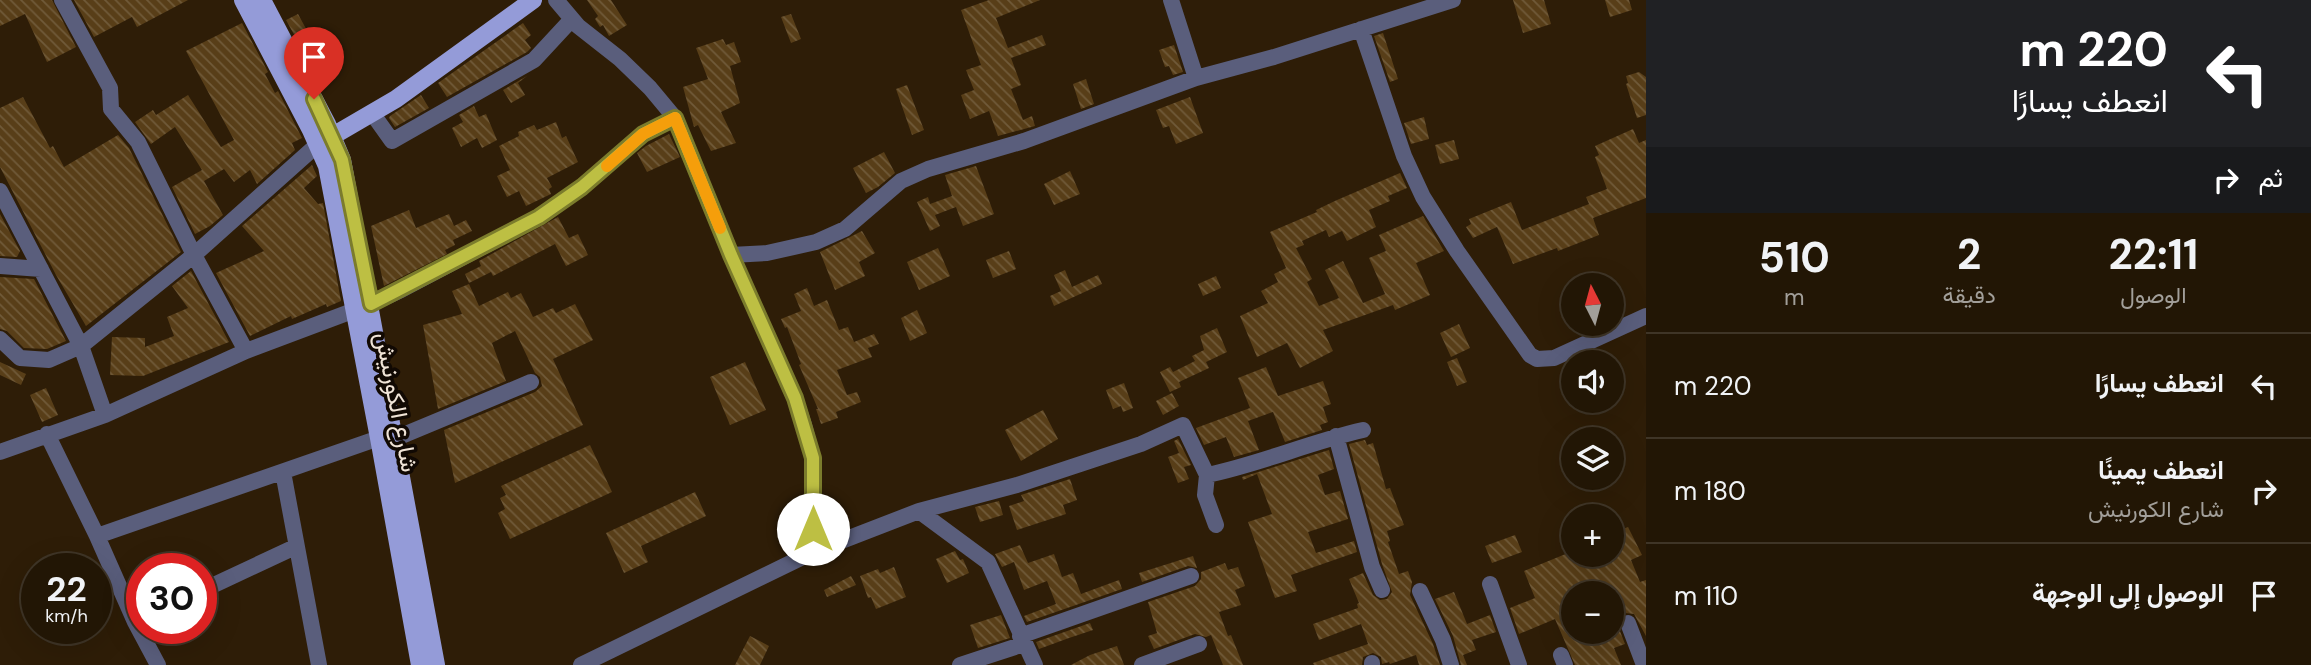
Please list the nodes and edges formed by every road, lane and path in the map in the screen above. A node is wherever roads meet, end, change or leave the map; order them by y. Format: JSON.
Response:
{"nodes":[{"id":1,"x":62,"y":0,"type":"edge"},
{"id":2,"x":243,"y":0,"type":"edge"},
{"id":3,"x":262,"y":0,"type":"edge"},
{"id":4,"x":533,"y":0,"type":"edge"},
{"id":5,"x":556,"y":0,"type":"edge"},
{"id":6,"x":1171,"y":0,"type":"edge"},
{"id":7,"x":1453,"y":0,"type":"edge"},
{"id":8,"x":572,"y":19,"type":"junction"},
{"id":9,"x":1361,"y":29,"type":"junction"},
{"id":10,"x":1196,"y":78,"type":"junction"},
{"id":11,"x":372,"y":113,"type":"junction"},
{"id":12,"x":675,"y":118,"type":"junction"},
{"id":13,"x":325,"y":141,"type":"junction"},
{"id":14,"x":0,"y":191,"type":"edge"},
{"id":15,"x":194,"y":255,"type":"junction"},
{"id":16,"x":731,"y":255,"type":"junction"},
{"id":17,"x":0,"y":266,"type":"edge"},
{"id":18,"x":41,"y":269,"type":"junction"},
{"id":19,"x":363,"y":306,"type":"junction"},
{"id":20,"x":1646,"y":316,"type":"edge"},
{"id":21,"x":0,"y":340,"type":"edge"},
{"id":22,"x":81,"y":346,"type":"junction"},
{"id":23,"x":246,"y":351,"type":"junction"},
{"id":24,"x":531,"y":382,"type":"dead end"},
{"id":25,"x":105,"y":415,"type":"junction"},
{"id":26,"x":1363,"y":430,"type":"dead end"},
{"id":27,"x":47,"y":434,"type":"junction"},
{"id":28,"x":1336,"y":436,"type":"junction"},
{"id":29,"x":387,"y":438,"type":"junction"},
{"id":30,"x":0,"y":452,"type":"edge"},
{"id":31,"x":283,"y":472,"type":"junction"},
{"id":32,"x":1207,"y":475,"type":"junction"},
{"id":33,"x":919,"y":512,"type":"junction"},
{"id":34,"x":1216,"y":525,"type":"dead end"},
{"id":35,"x":97,"y":536,"type":"junction"},
{"id":36,"x":295,"y":547,"type":"junction"},
{"id":37,"x":813,"y":552,"type":"junction"},
{"id":38,"x":1191,"y":576,"type":"dead end"},
{"id":39,"x":217,"y":584,"type":"edge"},
{"id":40,"x":1490,"y":584,"type":"dead end"},
{"id":41,"x":1382,"y":590,"type":"dead end"},
{"id":42,"x":1420,"y":592,"type":"dead end"},
{"id":43,"x":126,"y":594,"type":"edge"},
{"id":44,"x":1628,"y":623,"type":"dead end"},
{"id":45,"x":1022,"y":640,"type":"junction"},
{"id":46,"x":150,"y":644,"type":"edge"},
{"id":47,"x":1199,"y":644,"type":"dead end"},
{"id":48,"x":159,"y":665,"type":"edge"},
{"id":49,"x":319,"y":665,"type":"edge"},
{"id":50,"x":420,"y":665,"type":"edge"},
{"id":51,"x":436,"y":665,"type":"edge"},
{"id":52,"x":581,"y":665,"type":"edge"},
{"id":53,"x":960,"y":665,"type":"edge"},
{"id":54,"x":1035,"y":665,"type":"edge"},
{"id":55,"x":1142,"y":665,"type":"edge"},
{"id":56,"x":1451,"y":665,"type":"edge"},
{"id":57,"x":1519,"y":665,"type":"edge"},
{"id":58,"x":1644,"y":665,"type":"edge"}],
"edges":[{"from":1,"to":15,"type":"street"},
{"from":2,"to":13,"type":"main road","name":"شارع الكورنيش"},
{"from":3,"to":13,"type":"main road","name":"شارع الكورنيش"},
{"from":4,"to":11,"type":"main road"},
{"from":5,"to":8,"type":"street"},
{"from":6,"to":10,"type":"street"},
{"from":7,"to":9,"type":"street"},
{"from":8,"to":11,"type":"street"},
{"from":8,"to":12,"type":"street"},
{"from":9,"to":10,"type":"street"},
{"from":9,"to":20,"type":"street"},
{"from":10,"to":16,"type":"street"},
{"from":11,"to":13,"type":"main road"},
{"from":12,"to":16,"type":"street"},
{"from":12,"to":19,"type":"street"},
{"from":13,"to":15,"type":"street"},
{"from":13,"to":19,"type":"main road","name":"شارع الكورنيش"},
{"from":14,"to":18,"type":"street"},
{"from":15,"to":22,"type":"street"},
{"from":15,"to":23,"type":"street"},
{"from":16,"to":37,"type":"street"},
{"from":17,"to":18,"type":"street"},
{"from":18,"to":22,"type":"street"},
{"from":19,"to":23,"type":"street"},
{"from":19,"to":29,"type":"main road","name":"شارع الكورنيش"},
{"from":21,"to":22,"type":"street"},
{"from":22,"to":25,"type":"street"},
{"from":23,"to":25,"type":"street"},
{"from":24,"to":29,"type":"street"},
{"from":25,"to":27,"type":"street"},
{"from":26,"to":28,"type":"street"},
{"from":27,"to":30,"type":"street"},
{"from":27,"to":35,"type":"street"},
{"from":28,"to":32,"type":"street"},
{"from":28,"to":41,"type":"street"},
{"from":29,"to":31,"type":"street"},
{"from":29,"to":50,"type":"main road","name":"شارع الكورنيش"},
{"from":29,"to":51,"type":"main road","name":"شارع الكورنيش"},
{"from":31,"to":35,"type":"street"},
{"from":31,"to":36,"type":"street"},
{"from":32,"to":33,"type":"street"},
{"from":32,"to":34,"type":"street"},
{"from":33,"to":37,"type":"street"},
{"from":33,"to":45,"type":"street"},
{"from":35,"to":43,"type":"street"},
{"from":36,"to":39,"type":"street"},
{"from":36,"to":49,"type":"street"},
{"from":37,"to":52,"type":"street"},
{"from":38,"to":45,"type":"street"},
{"from":40,"to":57,"type":"street"},
{"from":42,"to":56,"type":"street"},
{"from":44,"to":58,"type":"street"},
{"from":45,"to":53,"type":"street"},
{"from":45,"to":54,"type":"street"},
{"from":46,"to":48,"type":"street"},
{"from":47,"to":55,"type":"street"}]}
